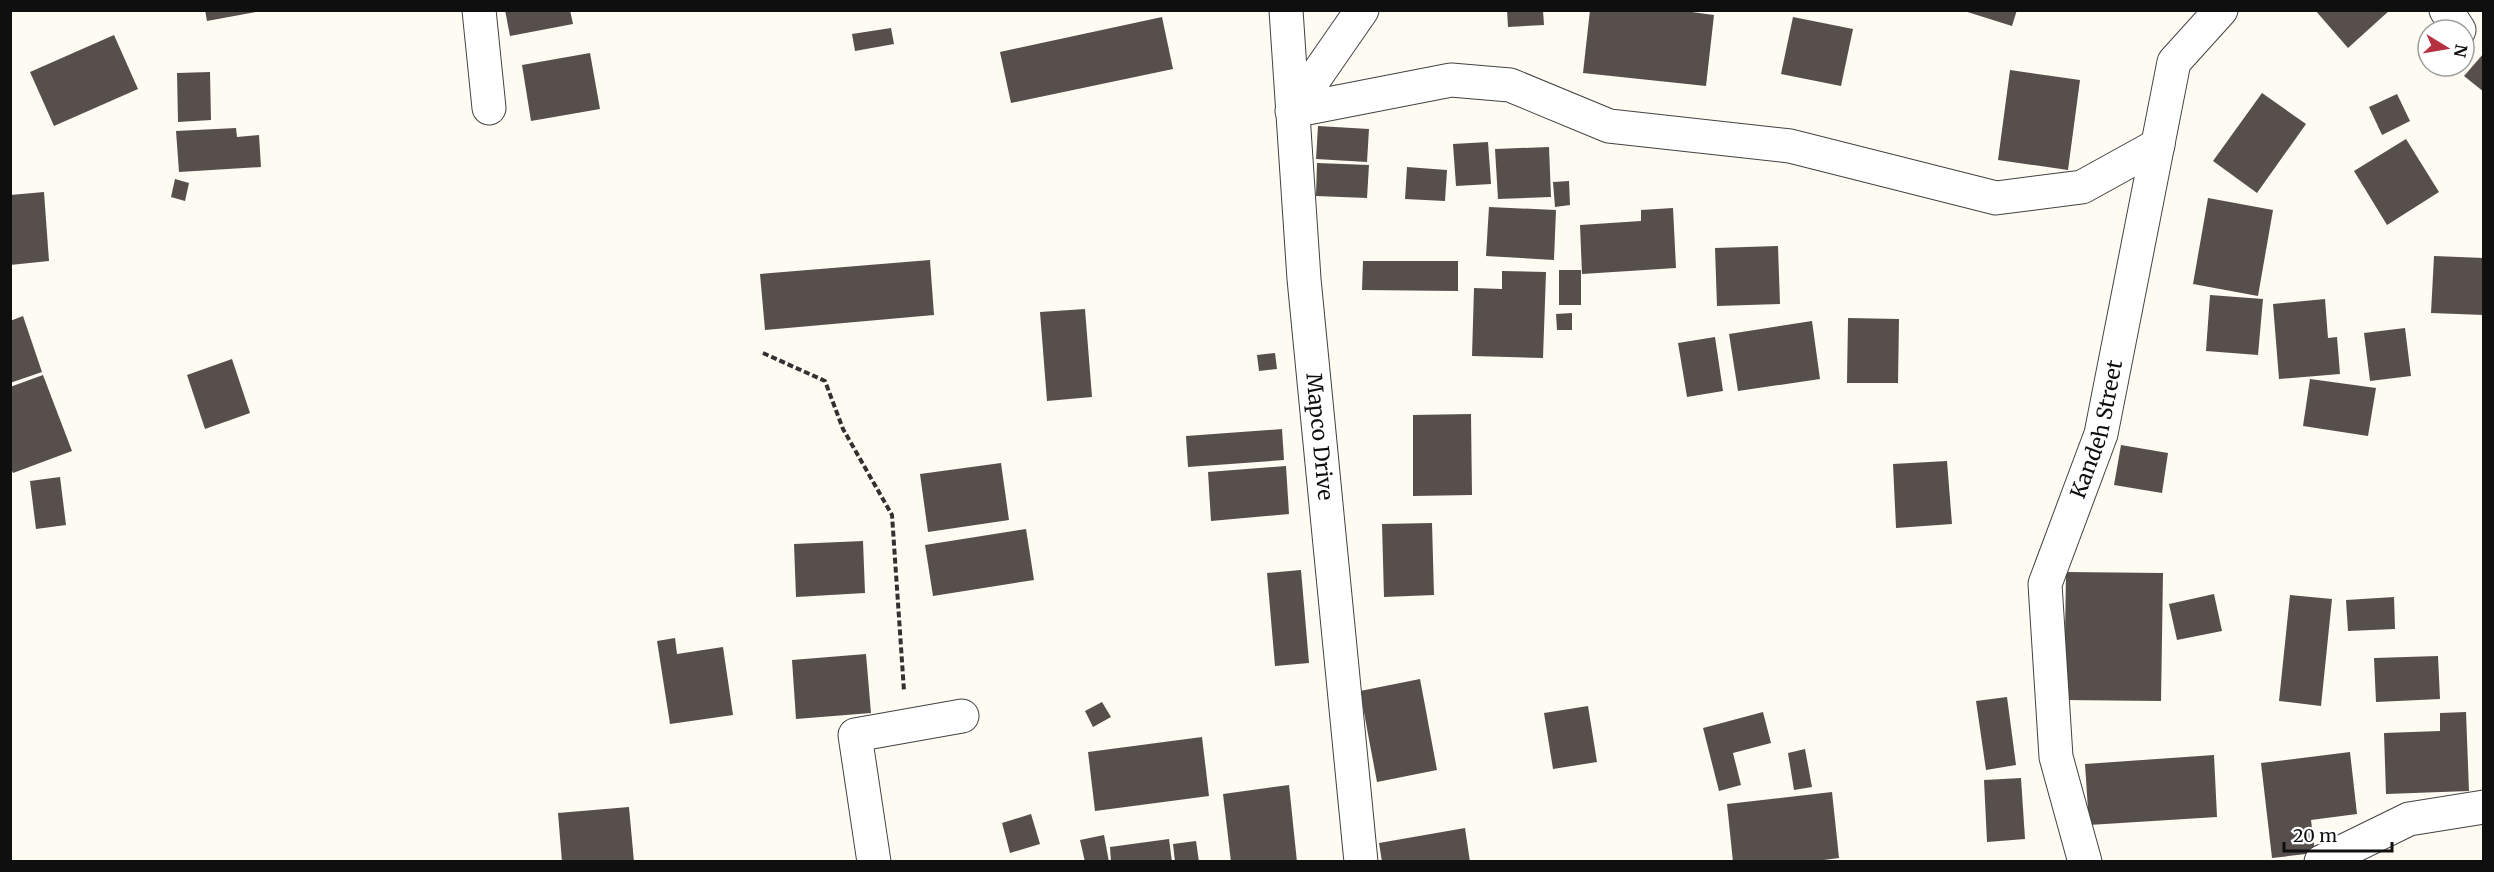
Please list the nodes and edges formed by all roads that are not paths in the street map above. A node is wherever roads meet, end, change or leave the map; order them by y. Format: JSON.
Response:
{"nodes":[{"id":1,"x":479,"y":10,"type":"edge"},
{"id":2,"x":1286,"y":10,"type":"edge"},
{"id":3,"x":1362,"y":10,"type":"edge"},
{"id":4,"x":2221,"y":10,"type":"edge"},
{"id":5,"x":489,"y":108,"type":"dead end"},
{"id":6,"x":1292,"y":111,"type":"junction"},
{"id":7,"x":2158,"y":145,"type":"junction"},
{"id":8,"x":962,"y":716,"type":"dead end"},
{"id":9,"x":2484,"y":807,"type":"edge"},
{"id":10,"x":874,"y":861,"type":"edge"},
{"id":11,"x":1361,"y":861,"type":"edge"},
{"id":12,"x":2085,"y":861,"type":"edge"},
{"id":13,"x":2321,"y":861,"type":"edge"}],
"edges":[{"from":1,"to":5,"type":"street"},
{"from":2,"to":6,"type":"street","name":"Mapco Drive"},
{"from":3,"to":6,"type":"street"},
{"from":4,"to":7,"type":"street","name":"Kandeh Street"},
{"from":6,"to":7,"type":"street"},
{"from":6,"to":11,"type":"street","name":"Mapco Drive"},
{"from":7,"to":12,"type":"street","name":"Kandeh Street"},
{"from":8,"to":10,"type":"street"},
{"from":9,"to":13,"type":"street"}]}
